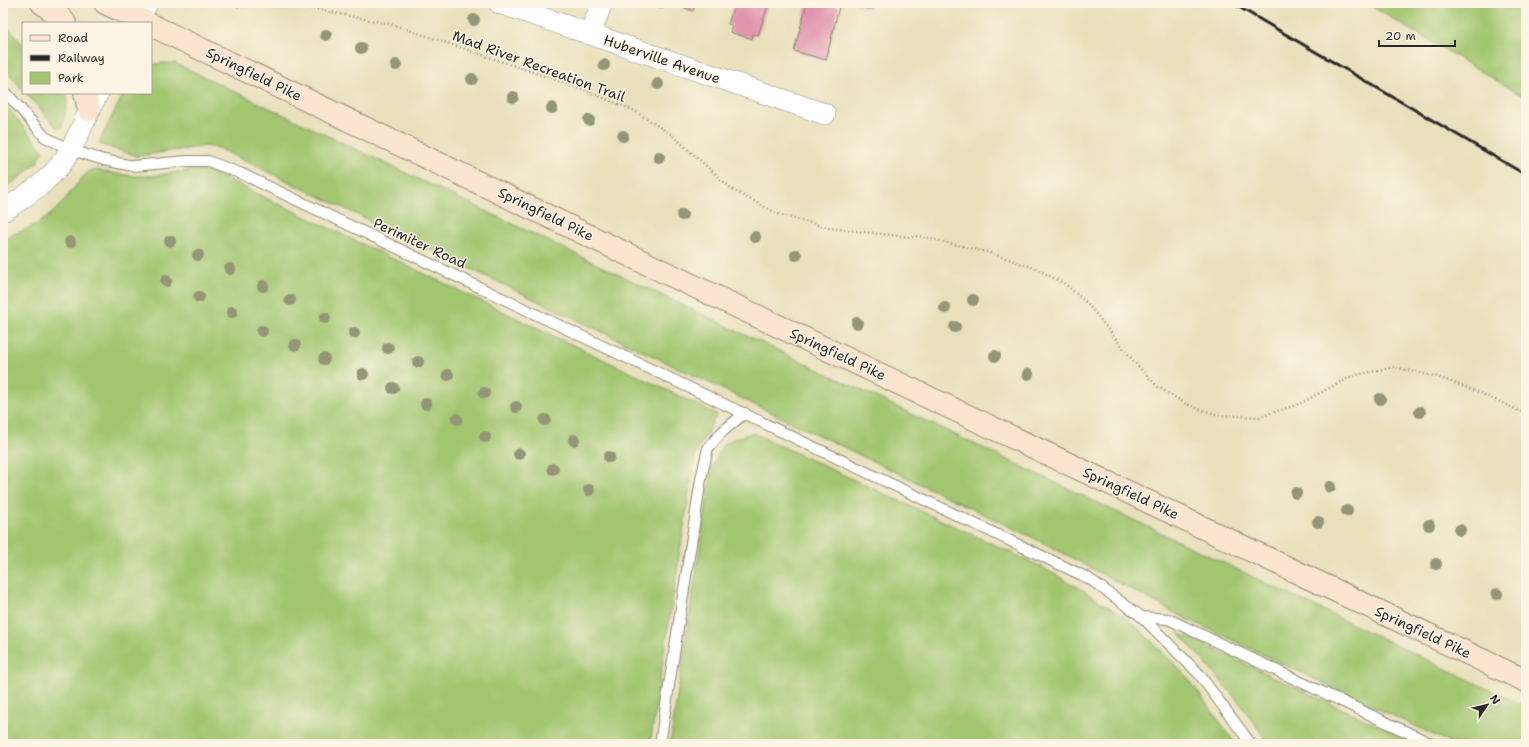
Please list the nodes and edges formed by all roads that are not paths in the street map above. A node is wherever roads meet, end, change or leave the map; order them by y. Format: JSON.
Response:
{"nodes":[{"id":1,"x":42,"y":3,"type":"edge"},
{"id":2,"x":106,"y":3,"type":"edge"},
{"id":3,"x":499,"y":3,"type":"edge"},
{"id":4,"x":602,"y":3,"type":"edge"},
{"id":5,"x":144,"y":18,"type":"edge"},
{"id":6,"x":64,"y":22,"type":"edge"},
{"id":7,"x":590,"y":34,"type":"junction"},
{"id":8,"x":3,"y":89,"type":"edge"},
{"id":9,"x":91,"y":99,"type":"edge"},
{"id":10,"x":825,"y":114,"type":"dead end"},
{"id":11,"x":71,"y":150,"type":"junction"},
{"id":12,"x":3,"y":211,"type":"edge"},
{"id":13,"x":745,"y":413,"type":"junction"},
{"id":14,"x":1142,"y":617,"type":"junction"},
{"id":15,"x":1526,"y":681,"type":"edge"},
{"id":16,"x":660,"y":744,"type":"edge"},
{"id":17,"x":1251,"y":744,"type":"edge"},
{"id":18,"x":1432,"y":744,"type":"edge"}],
"edges":[{"from":1,"to":6,"type":"main road"},
{"from":2,"to":5,"type":"main road","name":"Springfield Pike"},
{"from":3,"to":7,"type":"street","name":"Huberville Avenue"},
{"from":4,"to":7,"type":"street"},
{"from":5,"to":15,"type":"main road","name":"Springfield Pike"},
{"from":7,"to":10,"type":"street","name":"Huberville Avenue"},
{"from":8,"to":11,"type":"lane","name":"Perimiter Road"},
{"from":9,"to":11,"type":"street"},
{"from":11,"to":12,"type":"street"},
{"from":11,"to":13,"type":"lane","name":"Perimiter Road"},
{"from":13,"to":14,"type":"lane","name":"Perimiter Road"},
{"from":13,"to":16,"type":"lane"},
{"from":14,"to":17,"type":"lane","name":"Perimiter Road"},
{"from":14,"to":18,"type":"lane"}]}
